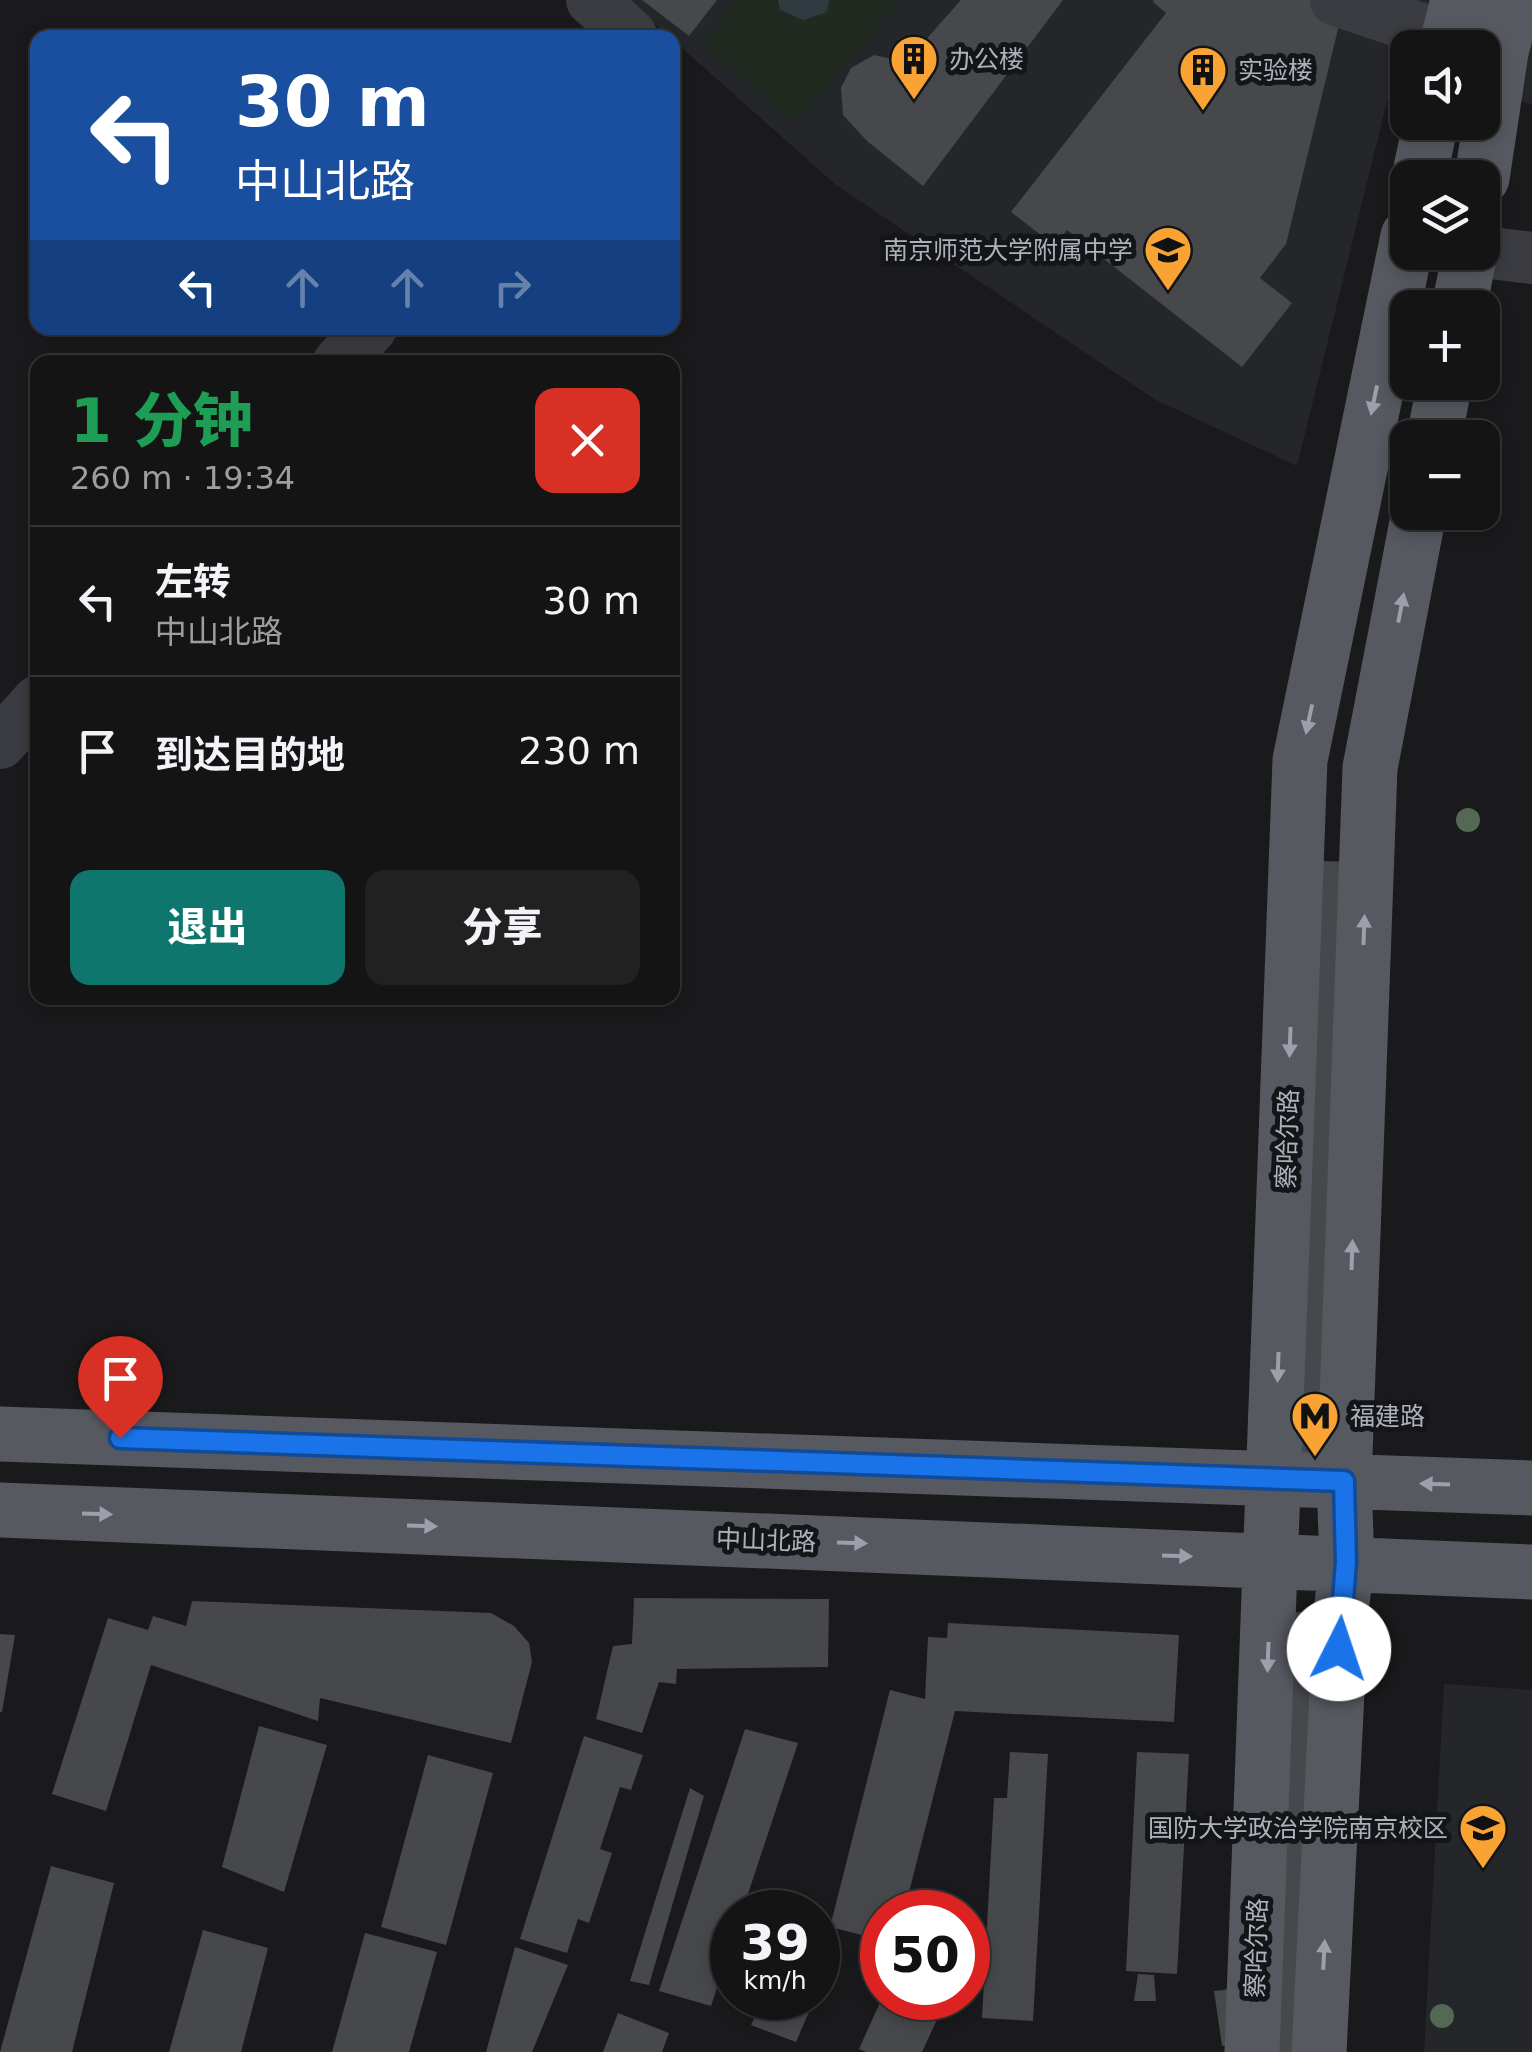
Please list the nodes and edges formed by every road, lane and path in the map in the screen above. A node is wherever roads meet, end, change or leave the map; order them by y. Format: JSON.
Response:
{"nodes":[{"id":1,"x":592,"y":0,"type":"edge"},
{"id":2,"x":1336,"y":0,"type":"edge"},
{"id":3,"x":1514,"y":0,"type":"edge"},
{"id":4,"x":1451,"y":29,"type":"edge"},
{"id":5,"x":624,"y":30,"type":"edge"},
{"id":6,"x":1485,"y":160,"type":"edge"},
{"id":7,"x":1500,"y":254,"type":"edge"},
{"id":8,"x":1532,"y":258,"type":"edge"},
{"id":9,"x":1401,"y":270,"type":"edge"},
{"id":10,"x":364,"y":335,"type":"edge"},
{"id":11,"x":345,"y":355,"type":"edge"},
{"id":12,"x":1416,"y":530,"type":"edge"},
{"id":13,"x":30,"y":710,"type":"edge"},
{"id":14,"x":0,"y":743,"type":"edge"},
{"id":15,"x":0,"y":1434,"type":"edge"},
{"id":16,"x":1274,"y":1479,"type":"junction"},
{"id":17,"x":1344,"y":1481,"type":"junction"},
{"id":18,"x":1532,"y":1488,"type":"edge"},
{"id":19,"x":0,"y":1510,"type":"edge"},
{"id":20,"x":1272,"y":1560,"type":"junction"},
{"id":21,"x":1346,"y":1562,"type":"junction"},
{"id":22,"x":1532,"y":1572,"type":"edge"},
{"id":23,"x":1252,"y":2052,"type":"edge"},
{"id":24,"x":1319,"y":2052,"type":"edge"}],
"edges":[{"from":1,"to":5,"type":"street"},
{"from":2,"to":4,"type":"street"},
{"from":3,"to":6,"type":"main road"},
{"from":7,"to":8,"type":"street"},
{"from":9,"to":16,"type":"main road","name":"察哈尔路","one_way":true},
{"from":10,"to":11,"type":"street"},
{"from":17,"to":12,"type":"main road","one_way":true},
{"from":13,"to":14,"type":"street"},
{"from":15,"to":16,"type":"main road"},
{"from":16,"to":17,"type":"main road"},
{"from":16,"to":20,"type":"main road","name":"察哈尔路"},
{"from":18,"to":17,"type":"main road","one_way":true},
{"from":17,"to":21,"type":"main road"},
{"from":19,"to":20,"type":"main road","name":"中山北路","one_way":true},
{"from":20,"to":21,"type":"main road","name":"中山北路"},
{"from":20,"to":23,"type":"main road","name":"察哈尔路","one_way":true},
{"from":21,"to":22,"type":"main road","name":"中山北路"},
{"from":24,"to":21,"type":"main road","one_way":true}]}
